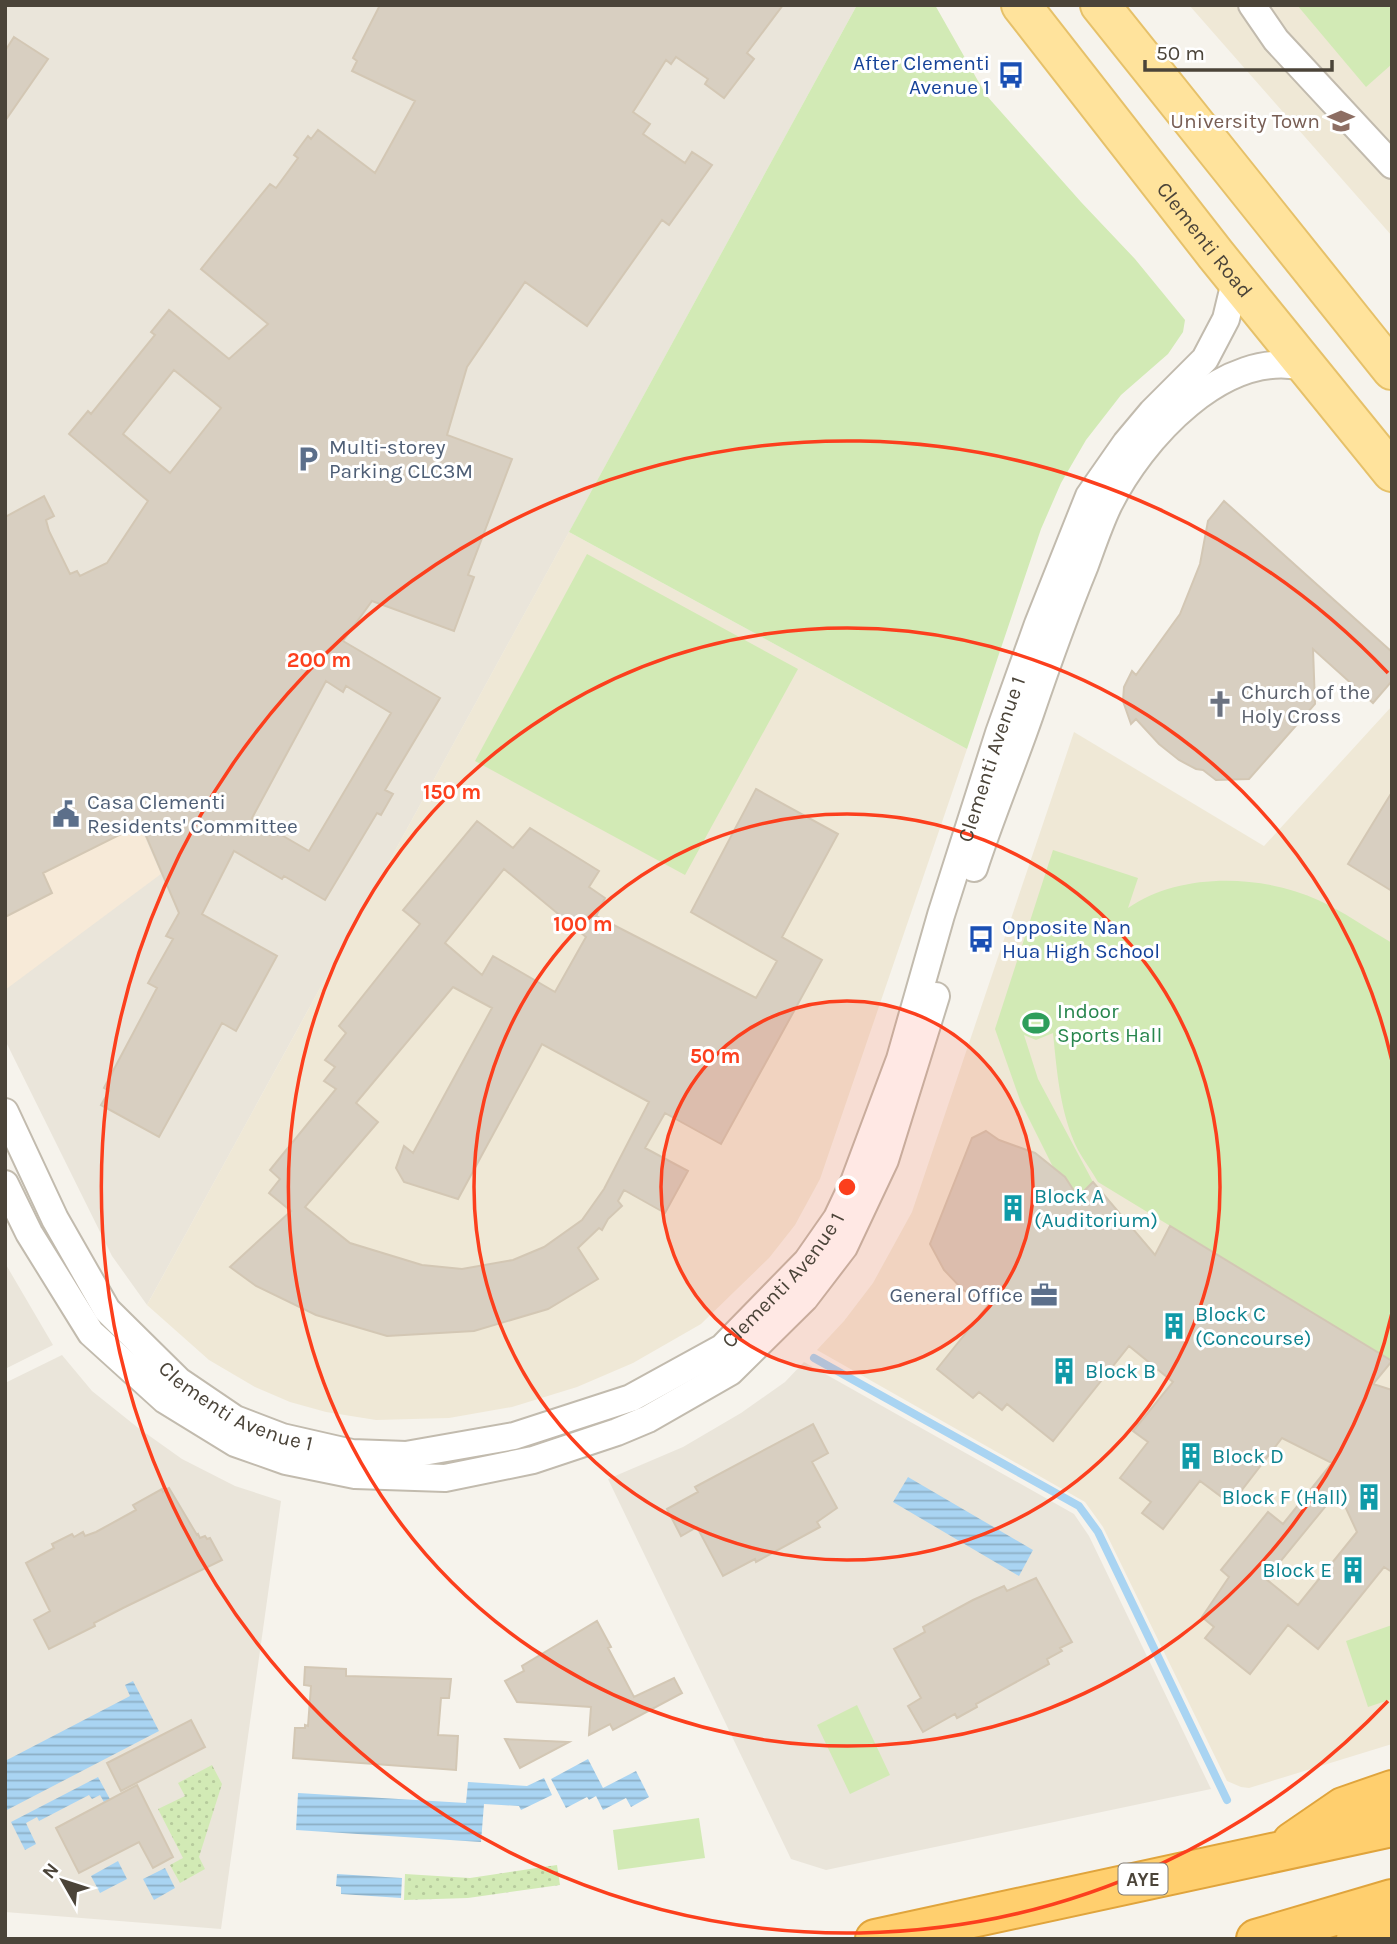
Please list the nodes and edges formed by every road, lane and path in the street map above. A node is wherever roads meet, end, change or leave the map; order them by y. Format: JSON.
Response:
{"nodes":[{"id":1,"x":1021,"y":5,"type":"edge"},
{"id":2,"x":1100,"y":5,"type":"edge"},
{"id":3,"x":1252,"y":5,"type":"edge"},
{"id":4,"x":1392,"y":165,"type":"edge"},
{"id":5,"x":1231,"y":272,"type":"junction"},
{"id":6,"x":1307,"y":368,"type":"junction"},
{"id":7,"x":1392,"y":370,"type":"edge"},
{"id":8,"x":1392,"y":472,"type":"edge"},
{"id":9,"x":923,"y":1045,"type":"junction"},
{"id":10,"x":900,"y":1059,"type":"junction"},
{"id":11,"x":5,"y":1112,"type":"edge"},
{"id":12,"x":5,"y":1184,"type":"edge"},
{"id":13,"x":574,"y":1418,"type":"junction"},
{"id":14,"x":580,"y":1444,"type":"junction"},
{"id":15,"x":1392,"y":1790,"type":"edge"},
{"id":16,"x":1392,"y":1827,"type":"edge"},
{"id":17,"x":1282,"y":1850,"type":"junction"},
{"id":18,"x":1392,"y":1899,"type":"edge"},
{"id":19,"x":1392,"y":1932,"type":"edge"},
{"id":20,"x":875,"y":1939,"type":"edge"},
{"id":21,"x":1256,"y":1939,"type":"edge"},
{"id":22,"x":1356,"y":1939,"type":"edge"}],
"edges":[{"from":1,"to":5,"type":"main road","name":"Clementi Road"},
{"from":2,"to":7,"type":"main road"},
{"from":3,"to":4,"type":"street"},
{"from":5,"to":6,"type":"main road","name":"Clementi Road"},
{"from":5,"to":10,"type":"street","name":"Clementi Avenue 1"},
{"from":6,"to":8,"type":"main road","name":"Clementi Road"},
{"from":6,"to":9,"type":"street","name":"Clementi Avenue 1"},
{"from":9,"to":10,"type":"street"},
{"from":9,"to":14,"type":"street","name":"Clementi Avenue 1"},
{"from":10,"to":13,"type":"street","name":"Clementi Avenue 1"},
{"from":11,"to":13,"type":"street","name":"Clementi Avenue 1"},
{"from":12,"to":14,"type":"street","name":"Clementi Avenue 1"},
{"from":13,"to":14,"type":"street"},
{"from":15,"to":17,"type":"highway"},
{"from":16,"to":17,"type":"highway","number":"AYE"},
{"from":17,"to":20,"type":"highway","number":"AYE"},
{"from":18,"to":21,"type":"highway"},
{"from":19,"to":22,"type":"highway"}]}
